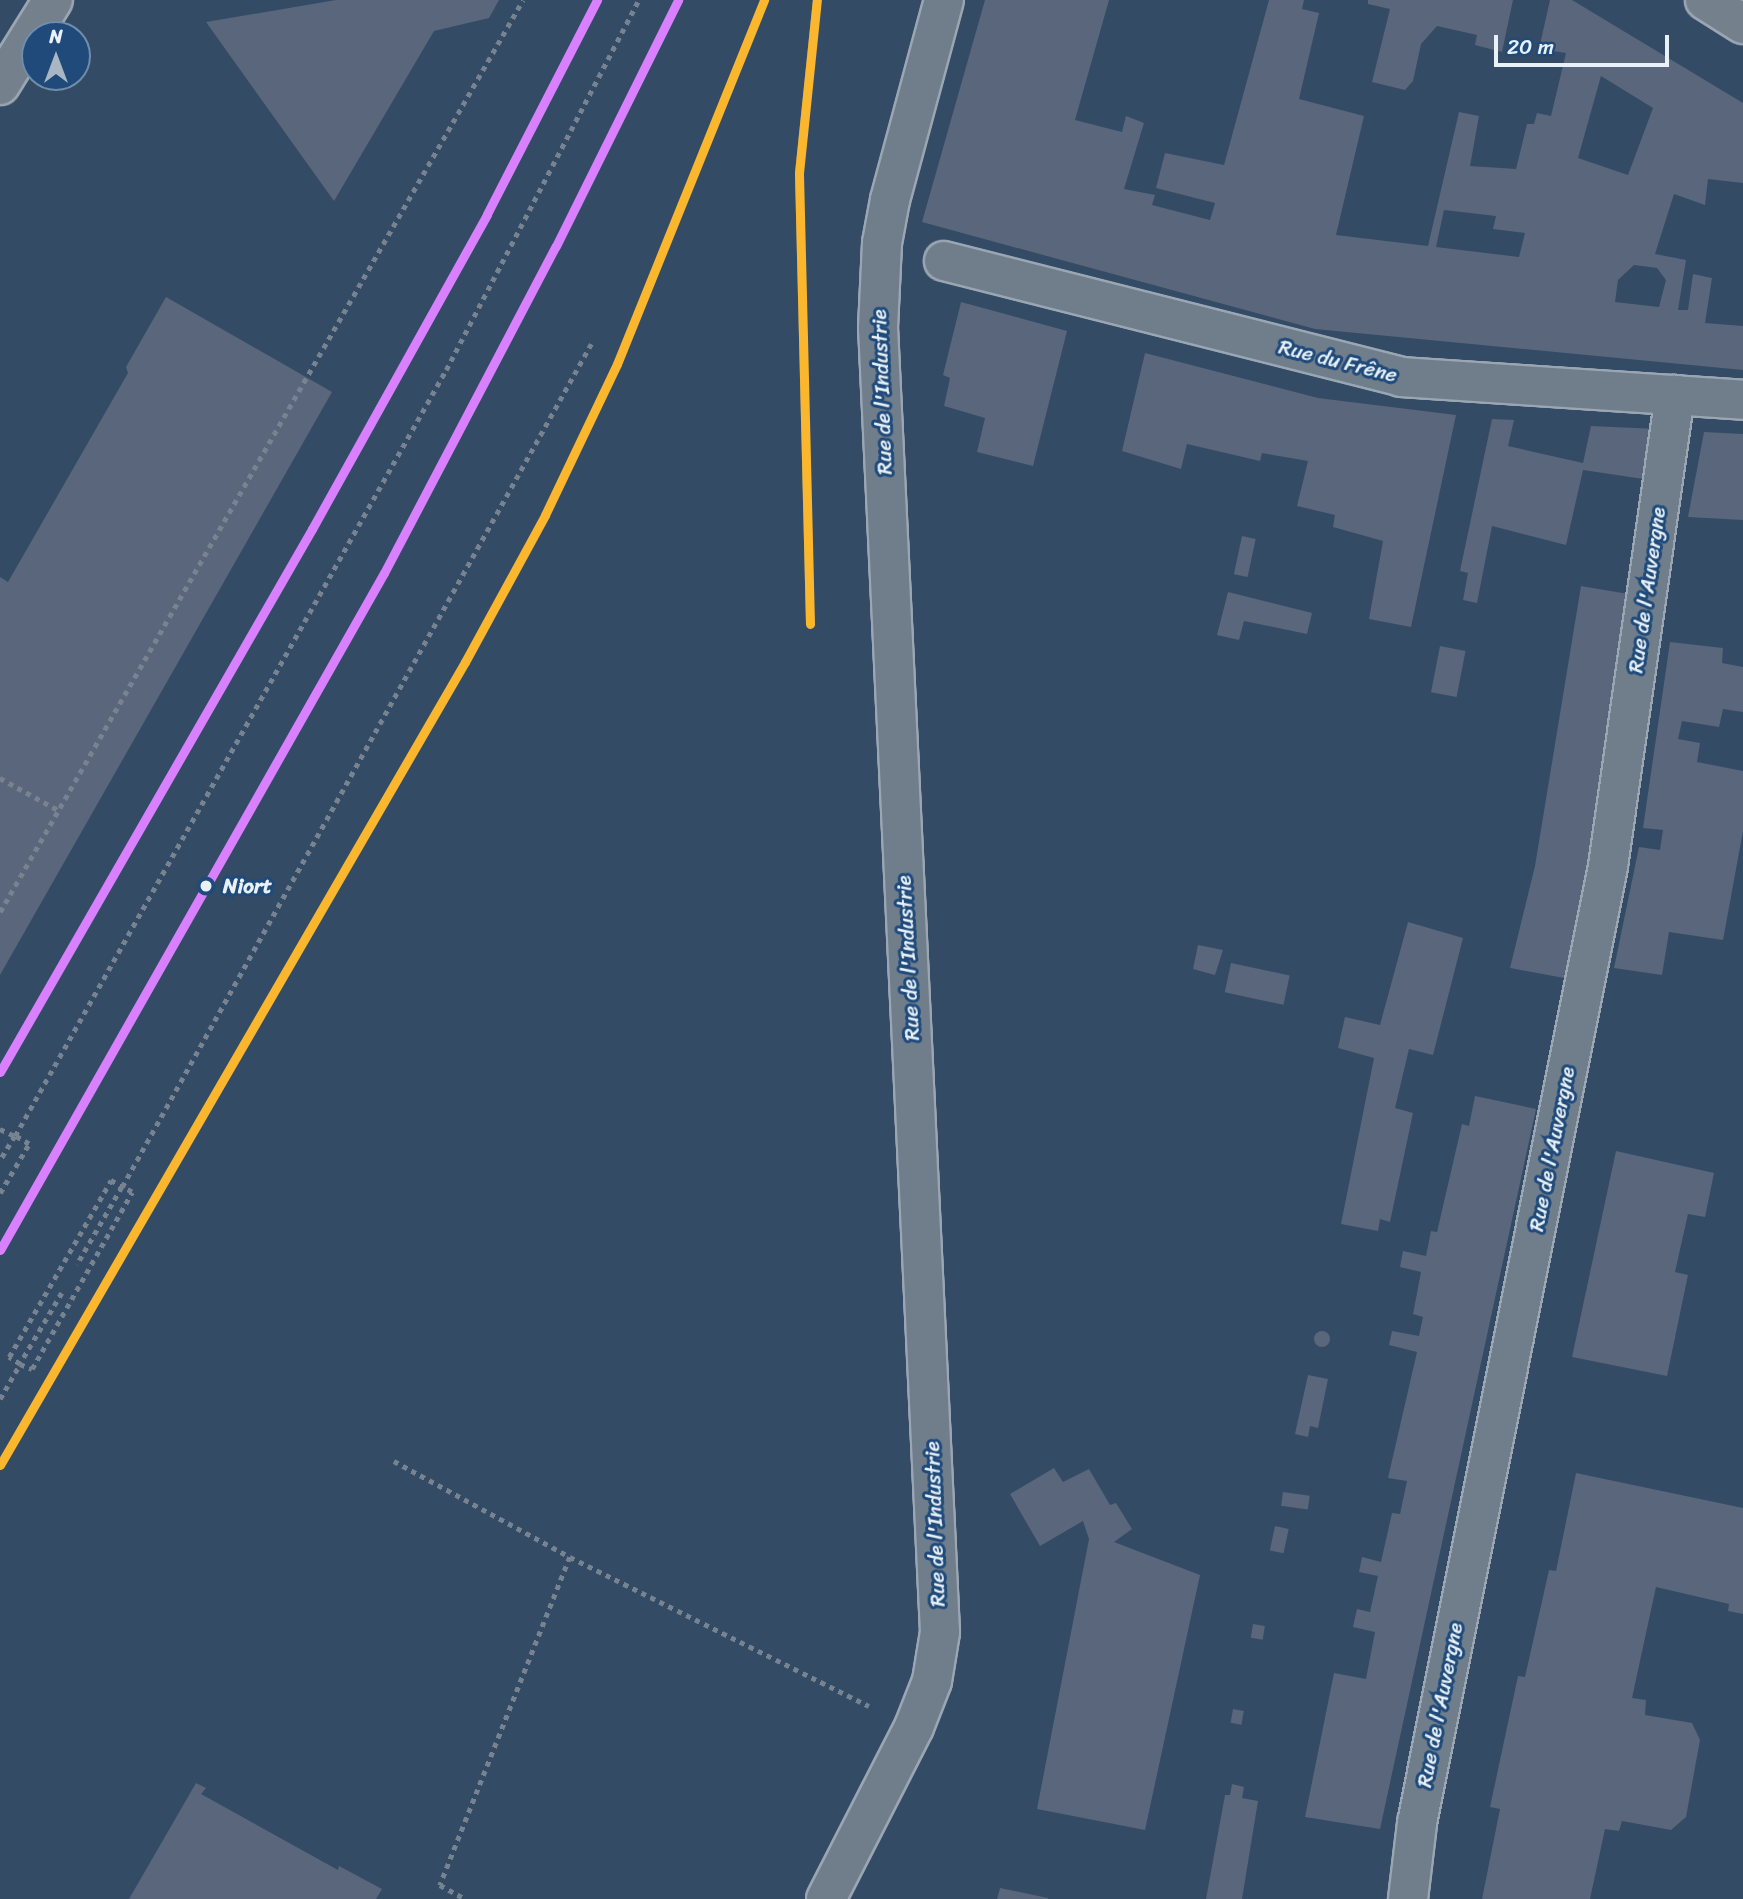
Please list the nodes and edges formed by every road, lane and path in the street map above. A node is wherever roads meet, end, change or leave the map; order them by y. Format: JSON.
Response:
{"nodes":[{"id":1,"x":53,"y":0,"type":"edge"},
{"id":2,"x":523,"y":0,"type":"edge"},
{"id":3,"x":639,"y":0,"type":"edge"},
{"id":4,"x":944,"y":0,"type":"edge"},
{"id":5,"x":1705,"y":0,"type":"edge"},
{"id":6,"x":1743,"y":24,"type":"edge"},
{"id":7,"x":0,"y":85,"type":"edge"},
{"id":8,"x":944,"y":261,"type":"dead end"},
{"id":9,"x":591,"y":344,"type":"dead end"},
{"id":10,"x":1675,"y":395,"type":"junction"},
{"id":11,"x":1743,"y":400,"type":"edge"},
{"id":12,"x":0,"y":778,"type":"edge"},
{"id":13,"x":58,"y":810,"type":"junction"},
{"id":14,"x":0,"y":912,"type":"edge"},
{"id":15,"x":0,"y":1129,"type":"edge"},
{"id":16,"x":15,"y":1136,"type":"junction"},
{"id":17,"x":0,"y":1161,"type":"edge"},
{"id":18,"x":122,"y":1187,"type":"junction"},
{"id":19,"x":0,"y":1193,"type":"edge"},
{"id":20,"x":77,"y":1265,"type":"dead end"},
{"id":21,"x":62,"y":1293,"type":"dead end"},
{"id":22,"x":20,"y":1364,"type":"junction"},
{"id":23,"x":0,"y":1399,"type":"edge"},
{"id":24,"x":394,"y":1461,"type":"dead end"},
{"id":25,"x":570,"y":1557,"type":"junction"},
{"id":26,"x":914,"y":1727,"type":"junction"},
{"id":27,"x":465,"y":1899,"type":"edge"},
{"id":28,"x":826,"y":1899,"type":"edge"},
{"id":29,"x":1408,"y":1899,"type":"edge"}],
"edges":[{"from":1,"to":7,"type":"main road"},
{"from":2,"to":13,"type":"path"},
{"from":3,"to":16,"type":"path"},
{"from":4,"to":26,"type":"street","name":"Rue de l'Industrie"},
{"from":5,"to":6,"type":"main road"},
{"from":8,"to":10,"type":"street","name":"Rue du Frêne"},
{"from":9,"to":18,"type":"path"},
{"from":10,"to":11,"type":"street","name":"Rue du Frêne"},
{"from":10,"to":29,"type":"street","name":"Rue de l'Auvergne"},
{"from":12,"to":13,"type":"path"},
{"from":13,"to":14,"type":"path"},
{"from":15,"to":16,"type":"path"},
{"from":16,"to":17,"type":"path"},
{"from":16,"to":19,"type":"path"},
{"from":18,"to":20,"type":"path"},
{"from":18,"to":22,"type":"path"},
{"from":18,"to":22,"type":"path"},
{"from":21,"to":22,"type":"path"},
{"from":22,"to":23,"type":"path"},
{"from":24,"to":25,"type":"path"},
{"from":25,"to":26,"type":"path"},
{"from":25,"to":27,"type":"path"},
{"from":26,"to":28,"type":"street","name":"Rue de l'Industrie"}]}
